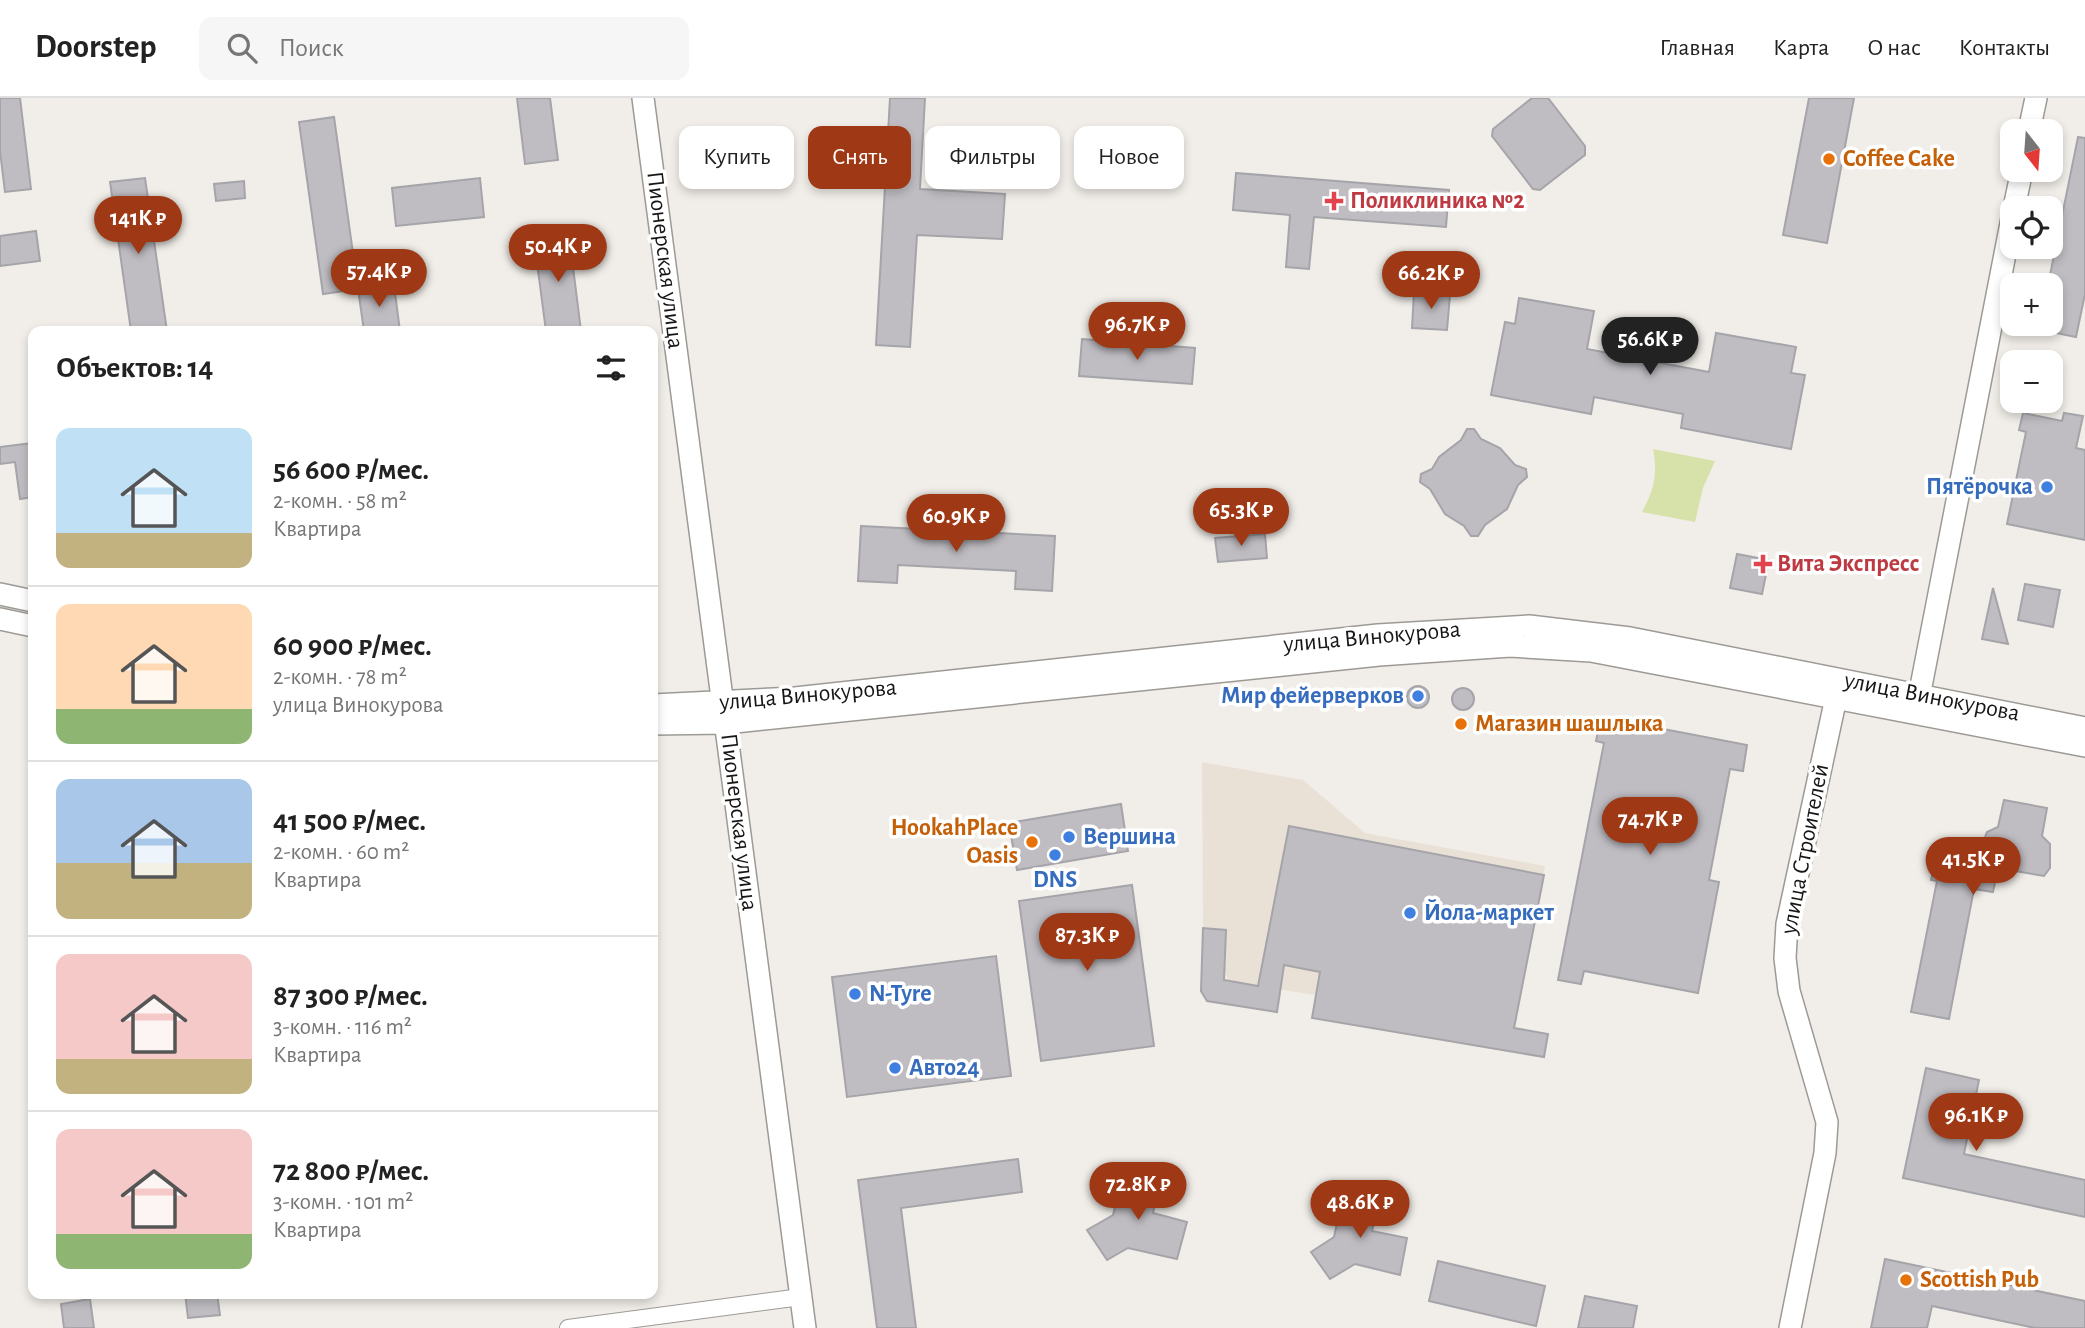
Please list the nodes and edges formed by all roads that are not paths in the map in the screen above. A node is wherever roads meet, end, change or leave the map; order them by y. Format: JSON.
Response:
{"nodes":[{"id":1,"x":643,"y":98,"type":"edge"},
{"id":2,"x":2036,"y":98,"type":"edge"},
{"id":3,"x":2032,"y":119,"type":"edge"},
{"id":4,"x":2004,"y":259,"type":"edge"},
{"id":5,"x":0,"y":594,"type":"edge"},
{"id":6,"x":28,"y":600,"type":"edge"},
{"id":7,"x":0,"y":619,"type":"edge"},
{"id":8,"x":28,"y":625,"type":"edge"},
{"id":9,"x":1838,"y":688,"type":"junction"},
{"id":10,"x":1918,"y":704,"type":"junction"},
{"id":11,"x":658,"y":706,"type":"edge"},
{"id":12,"x":724,"y":713,"type":"junction"},
{"id":13,"x":658,"y":723,"type":"edge"},
{"id":14,"x":2085,"y":728,"type":"edge"},
{"id":15,"x":2085,"y":746,"type":"edge"},
{"id":16,"x":801,"y":1297,"type":"junction"},
{"id":17,"x":568,"y":1328,"type":"edge"},
{"id":18,"x":805,"y":1328,"type":"edge"},
{"id":19,"x":1790,"y":1328,"type":"edge"}],
"edges":[{"from":1,"to":12,"type":"main road","name":"Пионерская улица"},
{"from":2,"to":3,"type":"main road"},
{"from":4,"to":10,"type":"main road"},
{"from":5,"to":6,"type":"main road"},
{"from":7,"to":8,"type":"main road"},
{"from":9,"to":10,"type":"main road","name":"улица Винокурова"},
{"from":9,"to":12,"type":"main road","name":"улица Винокурова"},
{"from":9,"to":19,"type":"main road","name":"улица Строителей"},
{"from":10,"to":14,"type":"main road","name":"улица Винокурова"},
{"from":10,"to":15,"type":"main road","name":"улица Винокурова"},
{"from":11,"to":12,"type":"main road","name":"улица Винокурова"},
{"from":12,"to":13,"type":"main road","name":"улица Винокурова"},
{"from":12,"to":16,"type":"main road","name":"Пионерская улица"},
{"from":16,"to":17,"type":"street"},
{"from":16,"to":18,"type":"main road","name":"Пионерская улица"}]}
